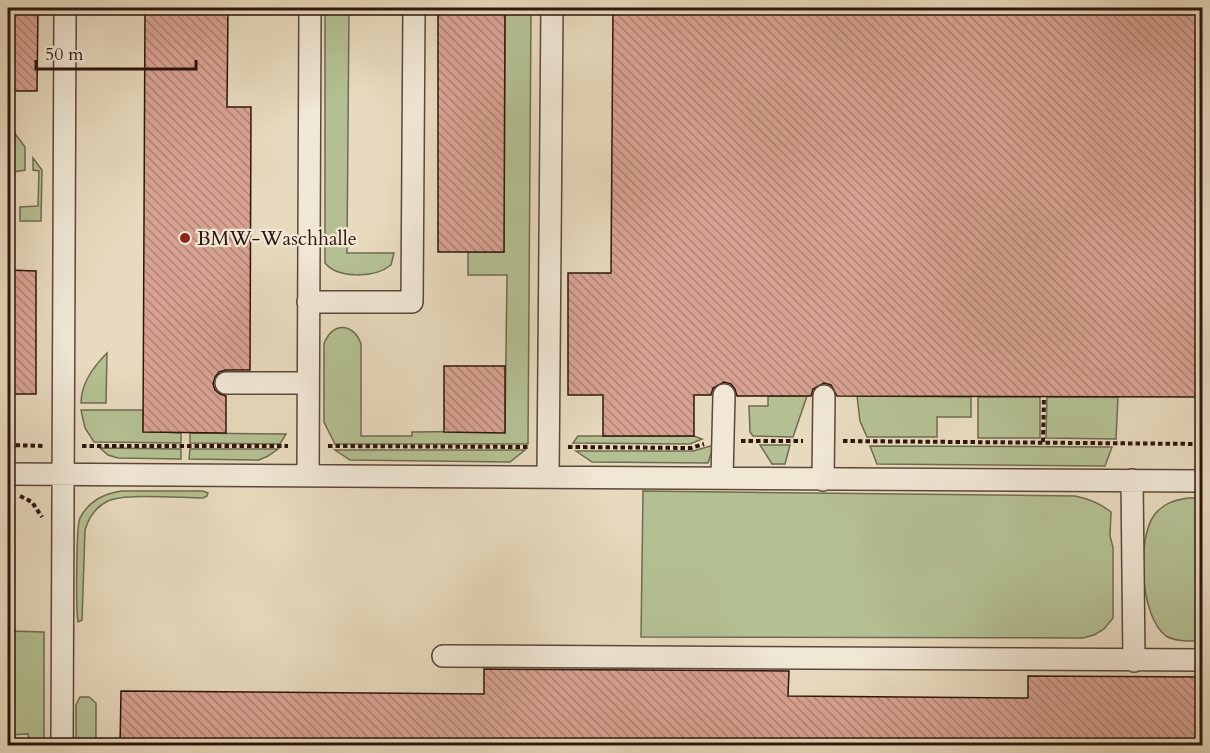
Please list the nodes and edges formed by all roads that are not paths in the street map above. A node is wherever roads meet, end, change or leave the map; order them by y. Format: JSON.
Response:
{"nodes":[{"id":1,"x":65,"y":8,"type":"edge"},
{"id":2,"x":310,"y":8,"type":"edge"},
{"id":3,"x":414,"y":8,"type":"edge"},
{"id":4,"x":552,"y":8,"type":"edge"},
{"id":5,"x":308,"y":302,"type":"junction"},
{"id":6,"x":226,"y":383,"type":"dead end"},
{"id":7,"x":308,"y":383,"type":"junction"},
{"id":8,"x":724,"y":395,"type":"dead end"},
{"id":9,"x":824,"y":396,"type":"dead end"},
{"id":10,"x":8,"y":474,"type":"edge"},
{"id":11,"x":63,"y":474,"type":"junction"},
{"id":12,"x":308,"y":476,"type":"junction"},
{"id":13,"x":548,"y":477,"type":"junction"},
{"id":14,"x":722,"y":478,"type":"junction"},
{"id":15,"x":823,"y":480,"type":"junction"},
{"id":16,"x":1132,"y":480,"type":"junction"},
{"id":17,"x":1203,"y":481,"type":"edge"},
{"id":18,"x":442,"y":656,"type":"dead end"},
{"id":19,"x":1203,"y":660,"type":"edge"},
{"id":20,"x":1134,"y":661,"type":"junction"},
{"id":21,"x":62,"y":746,"type":"edge"}],
"edges":[{"from":1,"to":11,"type":"lane"},
{"from":2,"to":5,"type":"lane"},
{"from":3,"to":5,"type":"lane"},
{"from":4,"to":13,"type":"lane"},
{"from":5,"to":7,"type":"lane"},
{"from":6,"to":7,"type":"lane"},
{"from":7,"to":12,"type":"lane"},
{"from":8,"to":14,"type":"lane"},
{"from":9,"to":15,"type":"lane"},
{"from":10,"to":11,"type":"lane"},
{"from":11,"to":12,"type":"lane"},
{"from":11,"to":21,"type":"lane"},
{"from":12,"to":13,"type":"lane"},
{"from":13,"to":14,"type":"lane"},
{"from":14,"to":15,"type":"lane"},
{"from":15,"to":16,"type":"lane"},
{"from":16,"to":17,"type":"lane"},
{"from":16,"to":20,"type":"lane"},
{"from":18,"to":20,"type":"lane"},
{"from":19,"to":20,"type":"lane"}]}
